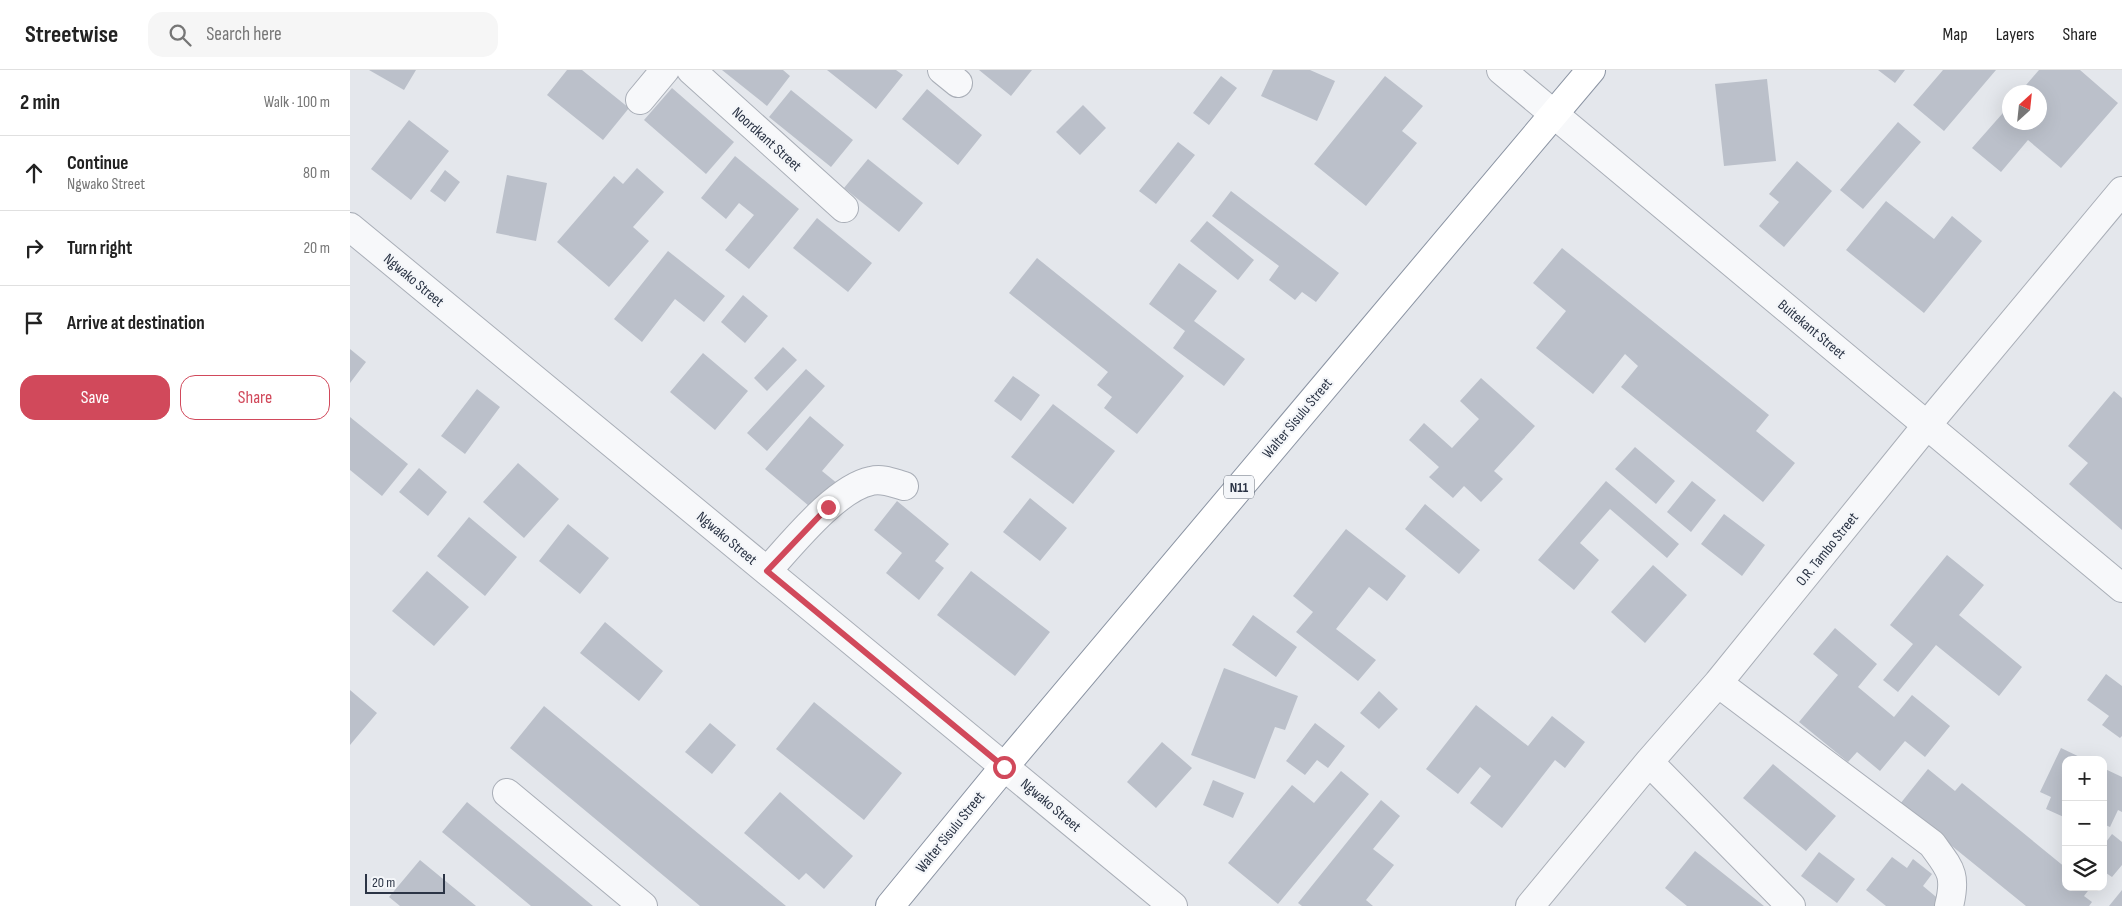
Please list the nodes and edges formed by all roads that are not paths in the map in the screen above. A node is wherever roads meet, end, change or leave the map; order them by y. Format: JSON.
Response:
{"nodes":[{"id":1,"x":665,"y":70,"type":"edge"},
{"id":2,"x":691,"y":70,"type":"edge"},
{"id":3,"x":1501,"y":70,"type":"edge"},
{"id":4,"x":1591,"y":70,"type":"edge"},
{"id":5,"x":640,"y":100,"type":"dead end"},
{"id":6,"x":1554,"y":114,"type":"junction"},
{"id":7,"x":2122,"y":191,"type":"edge"},
{"id":8,"x":844,"y":208,"type":"dead end"},
{"id":9,"x":350,"y":227,"type":"edge"},
{"id":10,"x":1927,"y":425,"type":"junction"},
{"id":11,"x":904,"y":486,"type":"dead end"},
{"id":12,"x":767,"y":571,"type":"junction"},
{"id":13,"x":2122,"y":588,"type":"edge"},
{"id":14,"x":1718,"y":684,"type":"junction"},
{"id":15,"x":1649,"y":762,"type":"junction"},
{"id":16,"x":1004,"y":767,"type":"junction"},
{"id":17,"x":507,"y":793,"type":"dead end"},
{"id":18,"x":643,"y":906,"type":"edge"},
{"id":19,"x":890,"y":906,"type":"edge"},
{"id":20,"x":1173,"y":906,"type":"edge"},
{"id":21,"x":1530,"y":906,"type":"edge"},
{"id":22,"x":1791,"y":906,"type":"edge"},
{"id":23,"x":1949,"y":906,"type":"edge"}],
"edges":[{"from":1,"to":5,"type":"street"},
{"from":2,"to":8,"type":"street","name":"Noordkant Street"},
{"from":3,"to":6,"type":"street","name":"Buitekant Street"},
{"from":4,"to":6,"type":"highway","name":"Walter Sisulu Street","number":"N11"},
{"from":6,"to":10,"type":"street","name":"Buitekant Street"},
{"from":6,"to":16,"type":"highway","name":"Walter Sisulu Street","number":"N11"},
{"from":7,"to":10,"type":"street","name":"O.R. Tambo Street"},
{"from":9,"to":12,"type":"street","name":"Ngwako Street"},
{"from":10,"to":13,"type":"street","name":"Buitekant Street"},
{"from":10,"to":14,"type":"street","name":"O.R. Tambo Street"},
{"from":11,"to":12,"type":"street"},
{"from":12,"to":16,"type":"street","name":"Ngwako Street"},
{"from":14,"to":15,"type":"street","name":"O.R. Tambo Street"},
{"from":14,"to":23,"type":"street"},
{"from":15,"to":21,"type":"street","name":"O.R. Tambo Street"},
{"from":15,"to":22,"type":"street"},
{"from":16,"to":19,"type":"highway","name":"Walter Sisulu Street","number":"N11"},
{"from":16,"to":20,"type":"street","name":"Ngwako Street"},
{"from":17,"to":18,"type":"street"}]}
